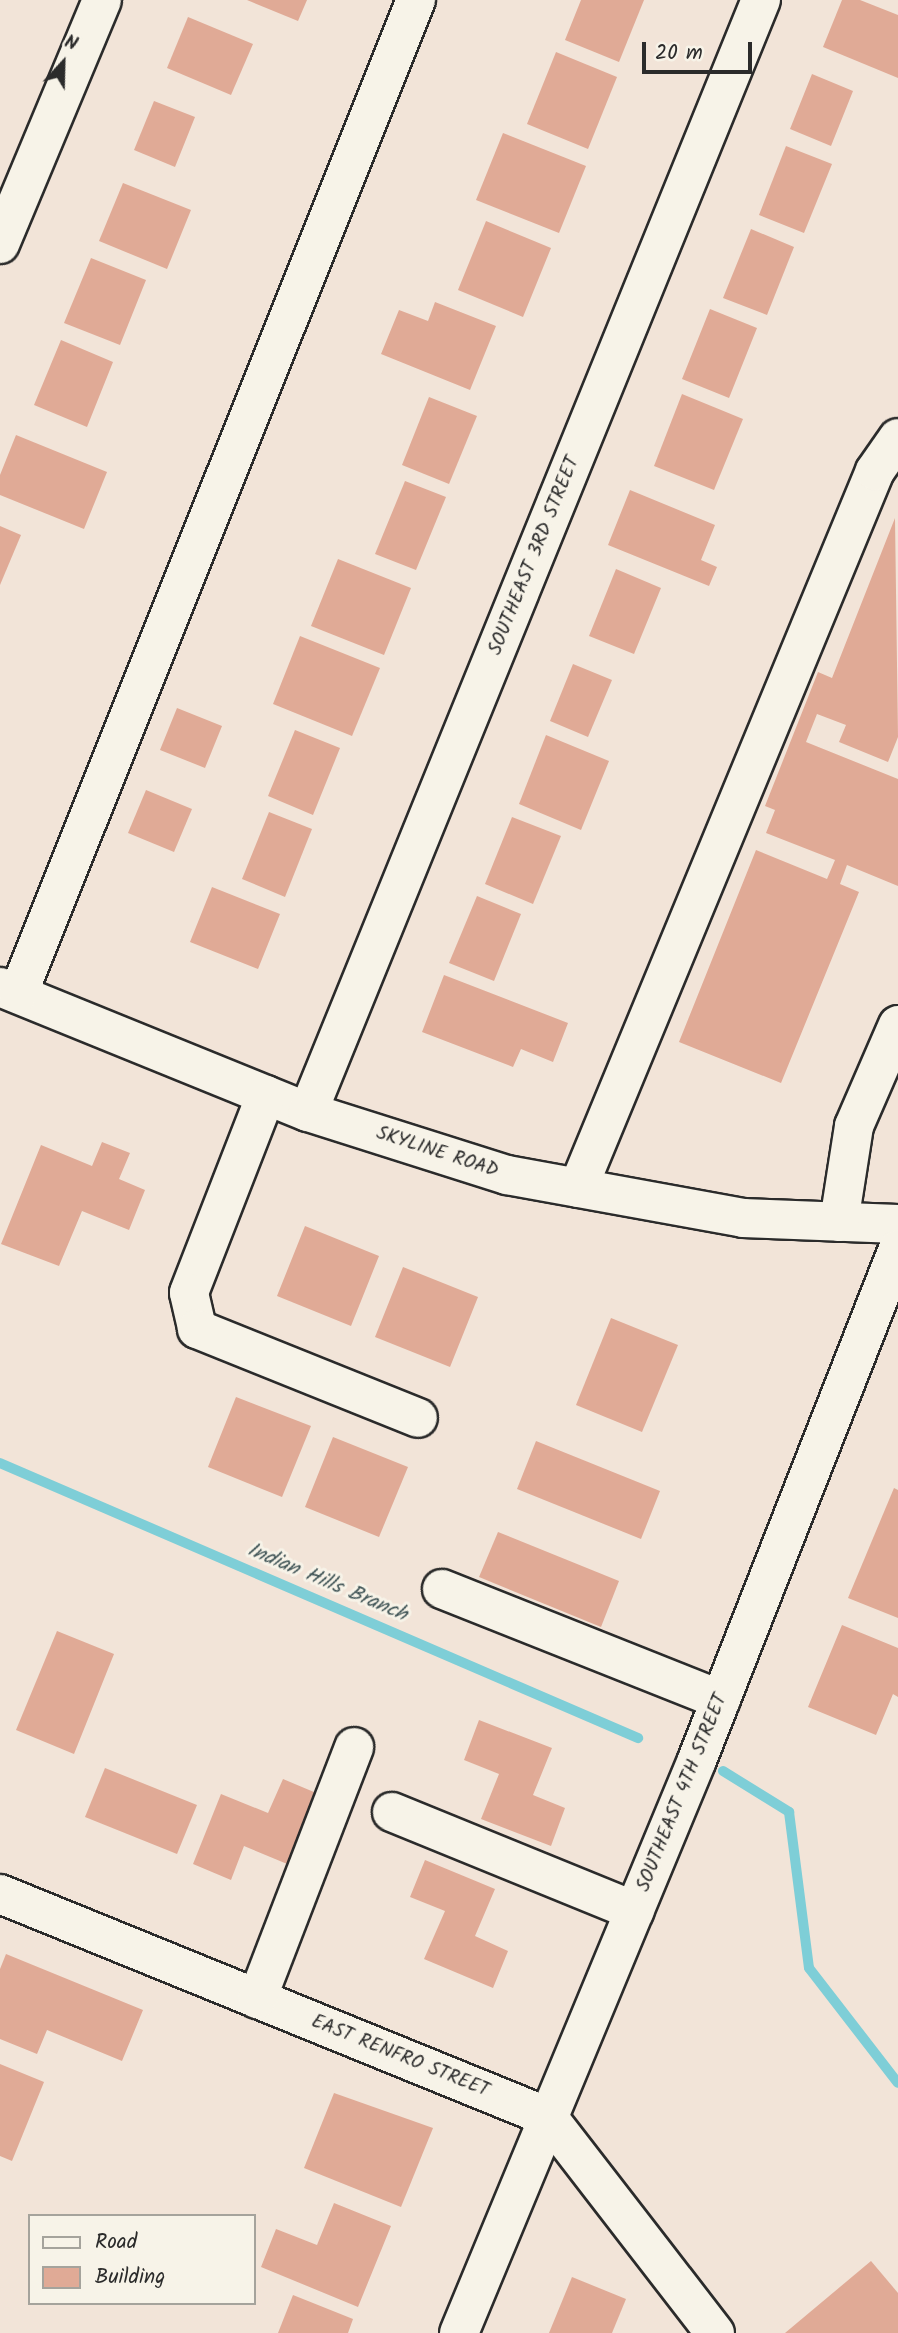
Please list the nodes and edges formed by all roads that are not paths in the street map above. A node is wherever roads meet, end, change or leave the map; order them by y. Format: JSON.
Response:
{"nodes":[{"id":1,"x":102,"y":0,"type":"edge"},
{"id":2,"x":416,"y":0,"type":"edge"},
{"id":3,"x":761,"y":0,"type":"edge"},
{"id":4,"x":0,"y":244,"type":"edge"},
{"id":5,"x":898,"y":438,"type":"edge"},
{"id":6,"x":9,"y":990,"type":"edge"},
{"id":7,"x":898,"y":1026,"type":"edge"},
{"id":8,"x":266,"y":1095,"type":"junction"},
{"id":9,"x":308,"y":1112,"type":"junction"},
{"id":10,"x":578,"y":1188,"type":"junction"},
{"id":11,"x":839,"y":1222,"type":"junction"},
{"id":12,"x":898,"y":1224,"type":"edge"},
{"id":13,"x":898,"y":1250,"type":"edge"},
{"id":14,"x":418,"y":1418,"type":"dead end"},
{"id":15,"x":442,"y":1589,"type":"dead end"},
{"id":16,"x":721,"y":1700,"type":"junction"},
{"id":17,"x":354,"y":1747,"type":"dead end"},
{"id":18,"x":392,"y":1812,"type":"dead end"},
{"id":19,"x":0,"y":1894,"type":"edge"},
{"id":20,"x":635,"y":1910,"type":"junction"},
{"id":21,"x":257,"y":1999,"type":"junction"},
{"id":22,"x":548,"y":2117,"type":"junction"},
{"id":23,"x":458,"y":2333,"type":"edge"},
{"id":24,"x":715,"y":2333,"type":"edge"}],
"edges":[{"from":1,"to":4,"type":"street"},
{"from":2,"to":6,"type":"street"},
{"from":3,"to":9,"type":"street","name":"SOUTHEAST 3RD STREET"},
{"from":5,"to":10,"type":"street"},
{"from":6,"to":8,"type":"street","name":"SKYLINE ROAD"},
{"from":7,"to":11,"type":"street"},
{"from":8,"to":9,"type":"street","name":"SKYLINE ROAD"},
{"from":8,"to":14,"type":"street"},
{"from":9,"to":10,"type":"street","name":"SKYLINE ROAD"},
{"from":10,"to":11,"type":"street","name":"SKYLINE ROAD"},
{"from":11,"to":12,"type":"street","name":"SKYLINE ROAD"},
{"from":13,"to":16,"type":"street","name":"SOUTHEAST 4TH STREET"},
{"from":15,"to":16,"type":"street"},
{"from":16,"to":20,"type":"street","name":"SOUTHEAST 4TH STREET"},
{"from":17,"to":21,"type":"street"},
{"from":18,"to":20,"type":"street"},
{"from":19,"to":21,"type":"street","name":"EAST RENFRO STREET"},
{"from":20,"to":22,"type":"street","name":"SOUTHEAST 4TH STREET"},
{"from":21,"to":22,"type":"street","name":"EAST RENFRO STREET"},
{"from":22,"to":23,"type":"street","name":"SOUTHEAST 4TH STREET"},
{"from":22,"to":24,"type":"street"}]}
